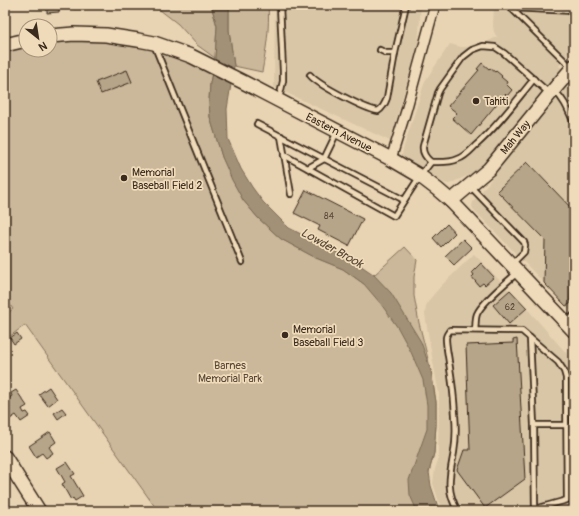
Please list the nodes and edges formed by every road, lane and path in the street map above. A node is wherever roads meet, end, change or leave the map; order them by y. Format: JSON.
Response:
{"nodes":[{"id":1,"x":280,"y":5,"type":"edge"},
{"id":2,"x":406,"y":5,"type":"edge"},
{"id":3,"x":435,"y":5,"type":"edge"},
{"id":4,"x":511,"y":7,"type":"edge"},
{"id":5,"x":574,"y":11,"type":"edge"},
{"id":6,"x":58,"y":35,"type":"edge"},
{"id":7,"x":18,"y":42,"type":"edge"},
{"id":8,"x":154,"y":43,"type":"junction"},
{"id":9,"x":5,"y":45,"type":"edge"},
{"id":10,"x":380,"y":50,"type":"dead end"},
{"id":11,"x":394,"y":53,"type":"junction"},
{"id":12,"x":573,"y":67,"type":"edge"},
{"id":13,"x":310,"y":75,"type":"dead end"},
{"id":14,"x":534,"y":79,"type":"junction"},
{"id":15,"x":552,"y":92,"type":"junction"},
{"id":16,"x":279,"y":100,"type":"junction"},
{"id":17,"x":574,"y":123,"type":"edge"},
{"id":18,"x":257,"y":124,"type":"dead end"},
{"id":19,"x":338,"y":131,"type":"junction"},
{"id":20,"x":281,"y":136,"type":"junction"},
{"id":21,"x":284,"y":155,"type":"junction"},
{"id":22,"x":324,"y":159,"type":"junction"},
{"id":23,"x":391,"y":159,"type":"junction"},
{"id":24,"x":431,"y":162,"type":"junction"},
{"id":25,"x":308,"y":168,"type":"junction"},
{"id":26,"x":420,"y":176,"type":"junction"},
{"id":27,"x":470,"y":186,"type":"junction"},
{"id":28,"x":291,"y":194,"type":"dead end"},
{"id":29,"x":404,"y":200,"type":"junction"},
{"id":30,"x":451,"y":201,"type":"junction"},
{"id":31,"x":242,"y":262,"type":"dead end"},
{"id":32,"x":515,"y":268,"type":"junction"},
{"id":33,"x":571,"y":323,"type":"edge"},
{"id":34,"x":475,"y":330,"type":"junction"},
{"id":35,"x":530,"y":338,"type":"junction"},
{"id":36,"x":566,"y":424,"type":"junction"},
{"id":37,"x":534,"y":425,"type":"junction"},
{"id":38,"x":5,"y":457,"type":"edge"},
{"id":39,"x":535,"y":510,"type":"edge"},
{"id":40,"x":39,"y":511,"type":"edge"},
{"id":41,"x":458,"y":511,"type":"edge"}],
"edges":[{"from":1,"to":16,"type":"lane"},
{"from":2,"to":11,"type":"lane"},
{"from":3,"to":23,"type":"street"},
{"from":4,"to":5,"type":"lane"},
{"from":4,"to":12,"type":"lane"},
{"from":6,"to":8,"type":"main road","name":"Eastern Avenue"},
{"from":7,"to":9,"type":"main road"},
{"from":8,"to":16,"type":"main road","name":"Eastern Avenue"},
{"from":8,"to":31,"type":"lane"},
{"from":10,"to":11,"type":"lane"},
{"from":11,"to":13,"type":"lane"},
{"from":12,"to":15,"type":"main road","name":"Mah Way"},
{"from":14,"to":15,"type":"lane"},
{"from":14,"to":24,"type":"lane"},
{"from":14,"to":24,"type":"lane"},
{"from":15,"to":17,"type":"lane"},
{"from":15,"to":27,"type":"main road","name":"Mah Way"},
{"from":16,"to":19,"type":"main road","name":"Eastern Avenue"},
{"from":18,"to":20,"type":"lane"},
{"from":19,"to":22,"type":"lane"},
{"from":19,"to":23,"type":"main road","name":"Eastern Avenue"},
{"from":20,"to":21,"type":"lane"},
{"from":20,"to":22,"type":"lane"},
{"from":21,"to":25,"type":"lane"},
{"from":21,"to":28,"type":"lane"},
{"from":22,"to":25,"type":"lane"},
{"from":22,"to":29,"type":"lane"},
{"from":23,"to":26,"type":"main road","name":"Eastern Avenue"},
{"from":24,"to":26,"type":"lane"},
{"from":25,"to":29,"type":"lane"},
{"from":26,"to":29,"type":"lane"},
{"from":26,"to":30,"type":"main road","name":"Eastern Avenue"},
{"from":27,"to":30,"type":"main road","name":"Mah Way"},
{"from":27,"to":32,"type":"lane"},
{"from":30,"to":32,"type":"main road","name":"Eastern Avenue"},
{"from":32,"to":33,"type":"main road","name":"Eastern Avenue"},
{"from":32,"to":34,"type":"lane"},
{"from":34,"to":35,"type":"lane"},
{"from":34,"to":41,"type":"lane"},
{"from":35,"to":36,"type":"lane"},
{"from":35,"to":37,"type":"lane"},
{"from":36,"to":37,"type":"lane"},
{"from":36,"to":39,"type":"lane"},
{"from":37,"to":39,"type":"lane"},
{"from":38,"to":40,"type":"main road"}]}
